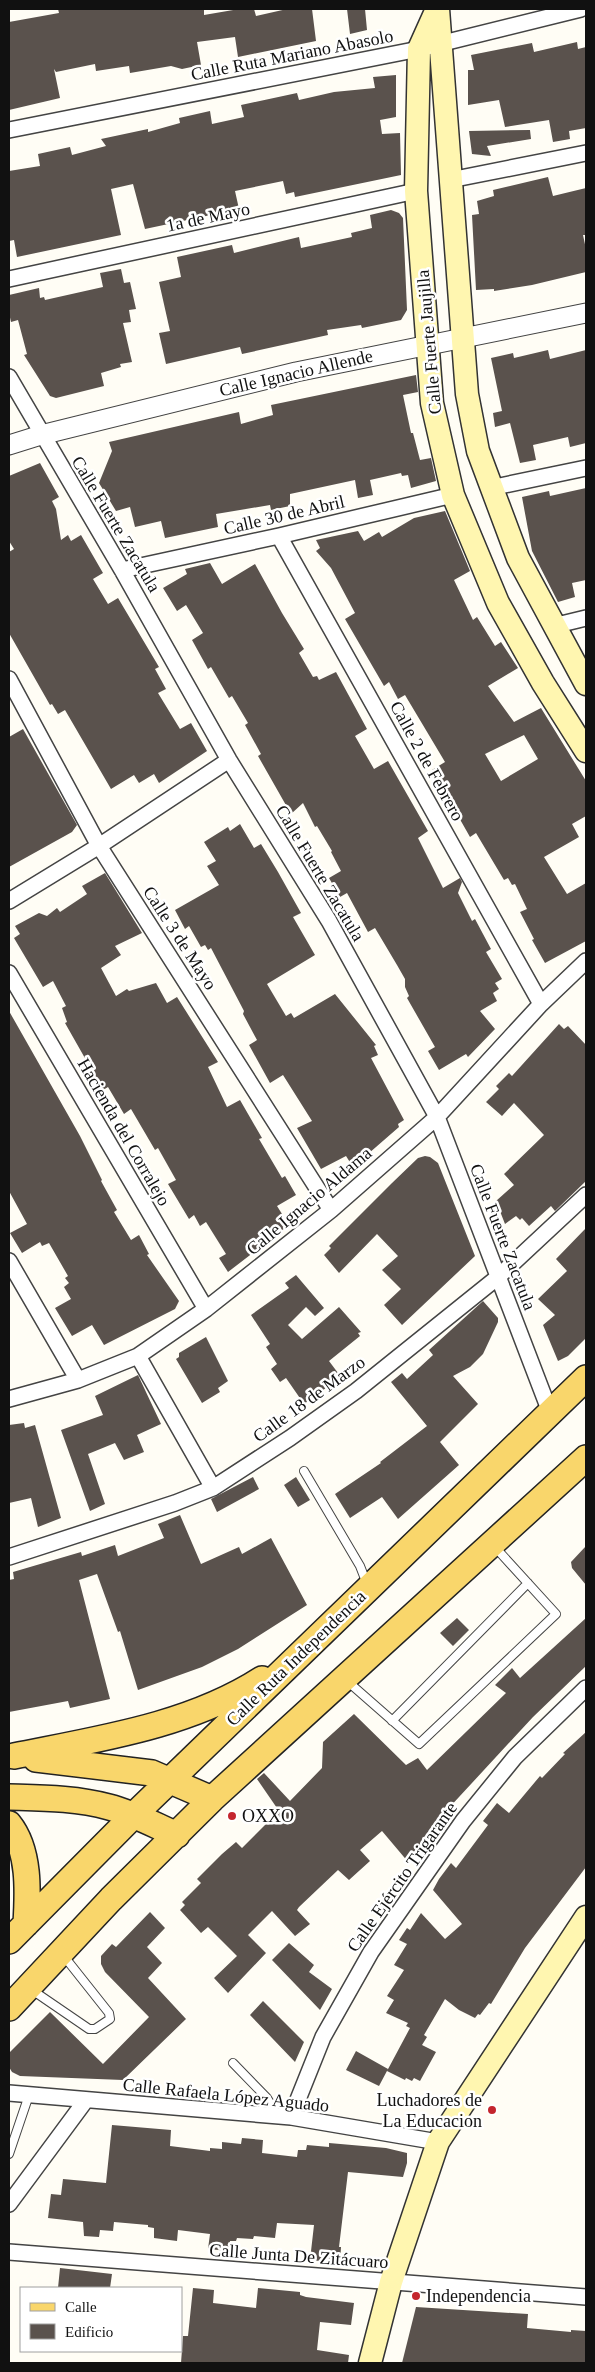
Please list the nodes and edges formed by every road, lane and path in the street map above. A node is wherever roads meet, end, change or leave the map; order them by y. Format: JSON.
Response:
{"nodes":[{"id":1,"x":437,"y":9,"type":"edge"},
{"id":2,"x":581,"y":9,"type":"edge"},
{"id":3,"x":442,"y":44,"type":"junction"},
{"id":4,"x":418,"y":49,"type":"junction"},
{"id":5,"x":9,"y":130,"type":"edge"},
{"id":6,"x":586,"y":153,"type":"edge"},
{"id":7,"x":450,"y":180,"type":"junction"},
{"id":8,"x":416,"y":191,"type":"junction"},
{"id":9,"x":9,"y":279,"type":"edge"},
{"id":10,"x":586,"y":313,"type":"edge"},
{"id":11,"x":463,"y":339,"type":"junction"},
{"id":12,"x":426,"y":345,"type":"junction"},
{"id":13,"x":9,"y":377,"type":"edge"},
{"id":14,"x":41,"y":435,"type":"junction"},
{"id":15,"x":9,"y":445,"type":"edge"},
{"id":16,"x":586,"y":468,"type":"edge"},
{"id":17,"x":490,"y":488,"type":"junction"},
{"id":18,"x":453,"y":496,"type":"junction"},
{"id":19,"x":279,"y":536,"type":"junction"},
{"id":20,"x":122,"y":570,"type":"junction"},
{"id":21,"x":586,"y":618,"type":"edge"},
{"id":22,"x":553,"y":626,"type":"junction"},
{"id":23,"x":9,"y":679,"type":"edge"},
{"id":24,"x":586,"y":684,"type":"edge"},
{"id":25,"x":586,"y":751,"type":"edge"},
{"id":26,"x":228,"y":760,"type":"junction"},
{"id":27,"x":98,"y":846,"type":"junction"},
{"id":28,"x":9,"y":900,"type":"edge"},
{"id":29,"x":586,"y":961,"type":"edge"},
{"id":30,"x":9,"y":973,"type":"edge"},
{"id":31,"x":541,"y":1004,"type":"junction"},
{"id":32,"x":437,"y":1117,"type":"junction"},
{"id":33,"x":586,"y":1195,"type":"edge"},
{"id":34,"x":331,"y":1210,"type":"junction"},
{"id":35,"x":9,"y":1261,"type":"edge"},
{"id":36,"x":498,"y":1277,"type":"junction"},
{"id":37,"x":206,"y":1309,"type":"junction"},
{"id":38,"x":138,"y":1356,"type":"junction"},
{"id":39,"x":586,"y":1378,"type":"edge"},
{"id":40,"x":78,"y":1380,"type":"junction"},
{"id":41,"x":9,"y":1399,"type":"edge"},
{"id":42,"x":550,"y":1412,"type":"junction"},
{"id":43,"x":584,"y":1463,"type":"edge"},
{"id":44,"x":304,"y":1471,"type":"dead end"},
{"id":45,"x":213,"y":1488,"type":"junction"},
{"id":46,"x":492,"y":1544,"type":"junction"},
{"id":47,"x":9,"y":1557,"type":"edge"},
{"id":48,"x":528,"y":1583,"type":"junction"},
{"id":49,"x":369,"y":1588,"type":"junction"},
{"id":50,"x":302,"y":1653,"type":"junction"},
{"id":51,"x":345,"y":1679,"type":"junction"},
{"id":52,"x":586,"y":1688,"type":"edge"},
{"id":53,"x":392,"y":1721,"type":"junction"},
{"id":54,"x":11,"y":1756,"type":"edge"},
{"id":55,"x":170,"y":1780,"type":"junction"},
{"id":56,"x":9,"y":1797,"type":"edge"},
{"id":57,"x":212,"y":1800,"type":"junction"},
{"id":58,"x":134,"y":1815,"type":"junction"},
{"id":59,"x":9,"y":1824,"type":"edge"},
{"id":60,"x":177,"y":1835,"type":"junction"},
{"id":61,"x":586,"y":1917,"type":"edge"},
{"id":62,"x":26,"y":1924,"type":"junction"},
{"id":63,"x":9,"y":1941,"type":"edge"},
{"id":64,"x":61,"y":1952,"type":"junction"},
{"id":65,"x":28,"y":1987,"type":"junction"},
{"id":66,"x":9,"y":2008,"type":"edge"},
{"id":67,"x":233,"y":2063,"type":"dead end"},
{"id":68,"x":9,"y":2093,"type":"edge"},
{"id":69,"x":29,"y":2095,"type":"junction"},
{"id":70,"x":86,"y":2100,"type":"junction"},
{"id":71,"x":284,"y":2116,"type":"junction"},
{"id":72,"x":438,"y":2142,"type":"junction"},
{"id":73,"x":9,"y":2154,"type":"edge"},
{"id":74,"x":9,"y":2204,"type":"edge"},
{"id":75,"x":9,"y":2252,"type":"edge"},
{"id":76,"x":390,"y":2282,"type":"junction"},
{"id":77,"x":586,"y":2297,"type":"edge"},
{"id":78,"x":370,"y":2363,"type":"edge"}],
"edges":[{"from":1,"to":3,"type":"main road","name":"Calle Fuerte Jaujilla"},
{"from":1,"to":4,"type":"main road"},
{"from":2,"to":3,"type":"street","name":"Calle Ruta Mariano Abasolo"},
{"from":3,"to":4,"type":"street","name":"Calle Ruta Mariano Abasolo"},
{"from":3,"to":7,"type":"main road","name":"Calle Fuerte Jaujilla"},
{"from":4,"to":5,"type":"street","name":"Calle Ruta Mariano Abasolo"},
{"from":4,"to":8,"type":"main road","name":"Calle Fuerte Jaujilla"},
{"from":6,"to":7,"type":"street"},
{"from":7,"to":11,"type":"main road","name":"Calle Fuerte Jaujilla"},
{"from":8,"to":9,"type":"street","name":"1a de Mayo"},
{"from":8,"to":12,"type":"main road","name":"Calle Fuerte Jaujilla"},
{"from":10,"to":11,"type":"street","name":"Calle Ignacio Allende"},
{"from":11,"to":12,"type":"street","name":"Calle Ignacio Allende"},
{"from":11,"to":17,"type":"main road","name":"Calle Fuerte Jaujilla"},
{"from":12,"to":14,"type":"street","name":"Calle Ignacio Allende"},
{"from":12,"to":18,"type":"main road","name":"Calle Fuerte Jaujilla"},
{"from":13,"to":14,"type":"street","name":"Calle Fuerte Zacatula"},
{"from":14,"to":15,"type":"street","name":"Calle Ignacio Allende"},
{"from":14,"to":20,"type":"street","name":"Calle Fuerte Zacatula"},
{"from":16,"to":17,"type":"street"},
{"from":17,"to":22,"type":"main road","name":"Calle Fuerte Jaujilla"},
{"from":18,"to":19,"type":"street","name":"Calle 30 de Abril"},
{"from":18,"to":25,"type":"main road","name":"Calle Fuerte Jaujilla"},
{"from":19,"to":20,"type":"street","name":"Calle 30 de Abril"},
{"from":19,"to":31,"type":"street","name":"Calle 2 de Febrero"},
{"from":20,"to":26,"type":"street","name":"Calle Fuerte Zacatula"},
{"from":21,"to":22,"type":"street"},
{"from":22,"to":24,"type":"main road","name":"Calle Fuerte Jaujilla"},
{"from":23,"to":27,"type":"street","name":"Calle 3 de Mayo"},
{"from":26,"to":27,"type":"street"},
{"from":26,"to":32,"type":"street","name":"Calle Fuerte Zacatula"},
{"from":27,"to":28,"type":"street"},
{"from":27,"to":34,"type":"street","name":"Calle 3 de Mayo"},
{"from":29,"to":31,"type":"street","name":"Calle Ignacio Aldama"},
{"from":30,"to":37,"type":"street","name":"Hacienda del Corralejo"},
{"from":31,"to":32,"type":"street","name":"Calle Ignacio Aldama"},
{"from":32,"to":34,"type":"street","name":"Calle Ignacio Aldama"},
{"from":32,"to":36,"type":"street","name":"Calle Fuerte Zacatula"},
{"from":33,"to":36,"type":"street","name":"Calle 18 de Marzo"},
{"from":34,"to":37,"type":"street","name":"Calle Ignacio Aldama"},
{"from":35,"to":40,"type":"street"},
{"from":36,"to":42,"type":"street","name":"Calle Fuerte Zacatula"},
{"from":36,"to":45,"type":"street","name":"Calle 18 de Marzo"},
{"from":37,"to":38,"type":"street","name":"Calle Ignacio Aldama"},
{"from":38,"to":40,"type":"street","name":"Calle Ignacio Aldama"},
{"from":38,"to":45,"type":"street"},
{"from":39,"to":42,"type":"main road","name":"Calle Ruta Independencia"},
{"from":40,"to":41,"type":"street","name":"Calle Ignacio Aldama"},
{"from":42,"to":49,"type":"main road","name":"Calle Ruta Independencia"},
{"from":43,"to":46,"type":"main road"},
{"from":44,"to":49,"type":"lane"},
{"from":45,"to":47,"type":"street","name":"Calle 18 de Marzo"},
{"from":46,"to":48,"type":"lane"},
{"from":46,"to":51,"type":"main road"},
{"from":48,"to":53,"type":"lane"},
{"from":48,"to":53,"type":"lane"},
{"from":49,"to":50,"type":"main road","name":"Calle Ruta Independencia"},
{"from":50,"to":54,"type":"main road"},
{"from":50,"to":55,"type":"main road","name":"Calle Ruta Independencia"},
{"from":51,"to":53,"type":"lane"},
{"from":51,"to":57,"type":"main road"},
{"from":52,"to":71,"type":"street","name":"Calle Ejército Trigarante"},
{"from":54,"to":55,"type":"main road"},
{"from":55,"to":57,"type":"main road"},
{"from":55,"to":58,"type":"main road","name":"Calle Ruta Independencia"},
{"from":56,"to":58,"type":"main road"},
{"from":57,"to":60,"type":"main road"},
{"from":58,"to":60,"type":"main road"},
{"from":58,"to":62,"type":"main road","name":"Calle Ruta Independencia"},
{"from":59,"to":62,"type":"main road"},
{"from":60,"to":64,"type":"main road"},
{"from":61,"to":72,"type":"main road"},
{"from":62,"to":63,"type":"main road","name":"Calle Ruta Independencia"},
{"from":64,"to":65,"type":"main road"},
{"from":64,"to":65,"type":"lane"},
{"from":65,"to":66,"type":"main road"},
{"from":67,"to":71,"type":"lane"},
{"from":68,"to":69,"type":"street","name":"Calle Rafaela López Aguado"},
{"from":69,"to":70,"type":"street","name":"Calle Rafaela López Aguado"},
{"from":69,"to":73,"type":"lane"},
{"from":70,"to":71,"type":"street","name":"Calle Rafaela López Aguado"},
{"from":70,"to":74,"type":"street"},
{"from":71,"to":72,"type":"street","name":"Calle Rafaela López Aguado"},
{"from":72,"to":76,"type":"main road"},
{"from":75,"to":76,"type":"street","name":"Calle Junta De Zitácuaro"},
{"from":76,"to":77,"type":"street","name":"Calle Junta De Zitácuaro"},
{"from":76,"to":78,"type":"main road"}]}
